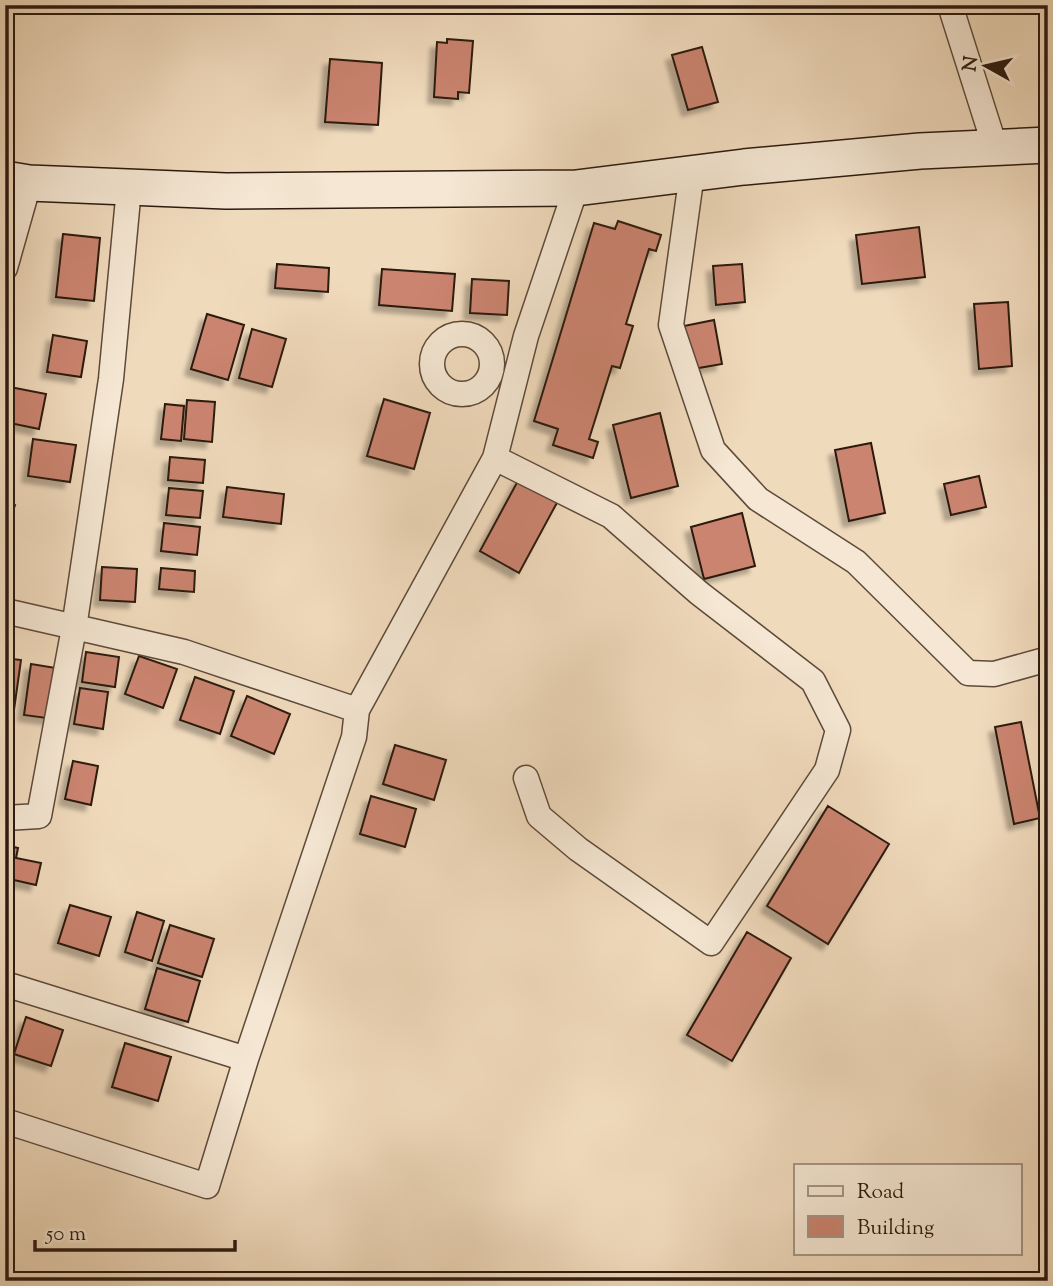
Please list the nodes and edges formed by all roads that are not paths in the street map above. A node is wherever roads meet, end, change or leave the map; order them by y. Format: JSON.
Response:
{"nodes":[{"id":1,"x":950,"y":5,"type":"edge"},
{"id":2,"x":1048,"y":145,"type":"edge"},
{"id":3,"x":995,"y":147,"type":"junction"},
{"id":4,"x":692,"y":173,"type":"junction"},
{"id":5,"x":17,"y":181,"type":"edge"},
{"id":6,"x":129,"y":188,"type":"junction"},
{"id":7,"x":576,"y":188,"type":"junction"},
{"id":8,"x":5,"y":268,"type":"edge"},
{"id":9,"x":495,"y":458,"type":"junction"},
{"id":10,"x":5,"y":611,"type":"edge"},
{"id":11,"x":74,"y":628,"type":"junction"},
{"id":12,"x":1048,"y":659,"type":"edge"},
{"id":13,"x":357,"y":710,"type":"junction"},
{"id":14,"x":526,"y":778,"type":"dead end"},
{"id":15,"x":5,"y":818,"type":"edge"},
{"id":16,"x":5,"y":984,"type":"edge"},
{"id":17,"x":246,"y":1059,"type":"junction"},
{"id":18,"x":5,"y":1121,"type":"edge"}],
"edges":[{"from":1,"to":3,"type":"street"},
{"from":2,"to":3,"type":"street"},
{"from":3,"to":4,"type":"street"},
{"from":4,"to":7,"type":"street"},
{"from":4,"to":12,"type":"street"},
{"from":5,"to":6,"type":"street"},
{"from":5,"to":8,"type":"street"},
{"from":6,"to":7,"type":"street"},
{"from":6,"to":11,"type":"street"},
{"from":7,"to":9,"type":"street"},
{"from":9,"to":13,"type":"street"},
{"from":9,"to":14,"type":"street"},
{"from":10,"to":11,"type":"street"},
{"from":11,"to":13,"type":"street"},
{"from":11,"to":15,"type":"street"},
{"from":13,"to":17,"type":"street"},
{"from":16,"to":17,"type":"street"},
{"from":17,"to":18,"type":"street"}]}
